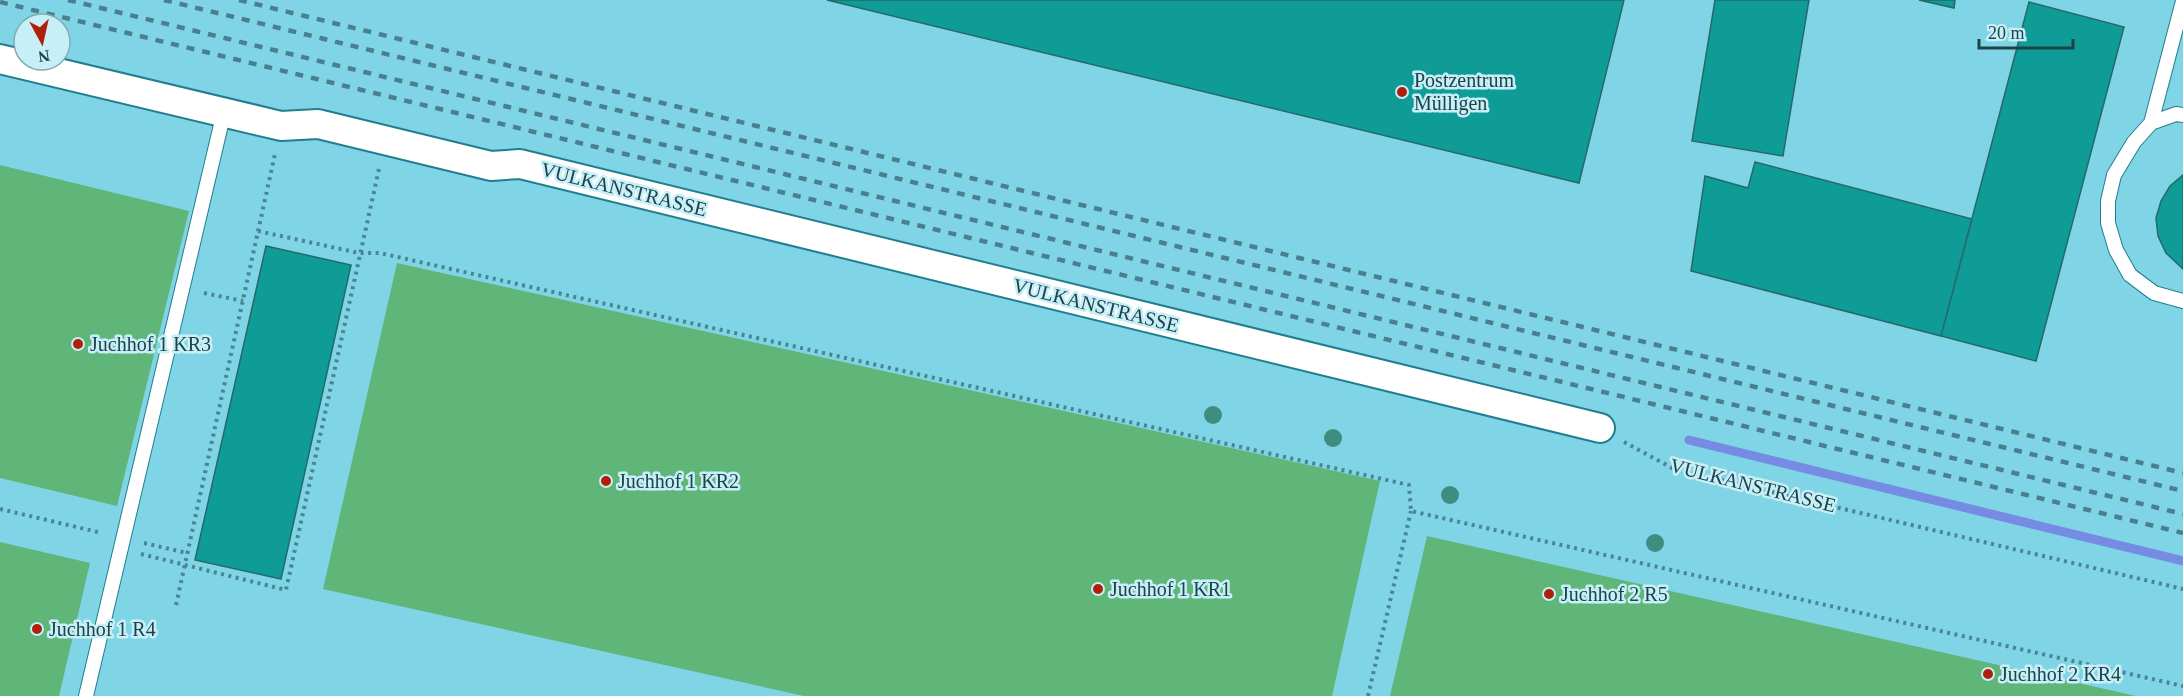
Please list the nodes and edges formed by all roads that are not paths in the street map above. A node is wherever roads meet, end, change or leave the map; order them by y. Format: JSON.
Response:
{"nodes":[{"id":1,"x":2183,"y":1,"type":"edge"},
{"id":2,"x":0,"y":59,"type":"edge"},
{"id":3,"x":224,"y":112,"type":"junction"},
{"id":4,"x":2183,"y":115,"type":"edge"},
{"id":5,"x":2151,"y":123,"type":"junction"},
{"id":6,"x":2183,"y":301,"type":"edge"},
{"id":7,"x":1600,"y":429,"type":"road end"},
{"id":8,"x":86,"y":696,"type":"edge"}],
"edges":[{"from":1,"to":5,"type":"lane"},
{"from":2,"to":3,"type":"street","name":"VULKANSTRASSE"},
{"from":3,"to":7,"type":"street","name":"VULKANSTRASSE"},
{"from":3,"to":8,"type":"lane"},
{"from":4,"to":5,"type":"lane"},
{"from":5,"to":6,"type":"lane"}]}
